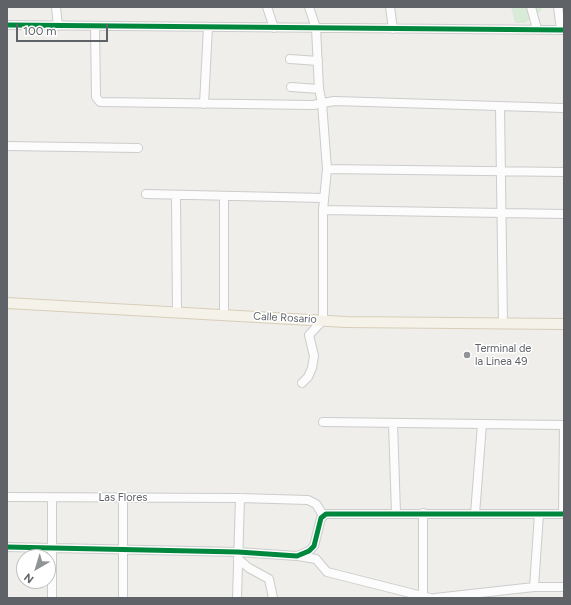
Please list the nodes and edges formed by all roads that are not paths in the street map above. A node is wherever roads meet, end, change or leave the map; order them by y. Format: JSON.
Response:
{"nodes":[{"id":1,"x":56,"y":7,"type":"edge"},
{"id":2,"x":267,"y":7,"type":"edge"},
{"id":3,"x":310,"y":7,"type":"edge"},
{"id":4,"x":390,"y":7,"type":"edge"},
{"id":5,"x":531,"y":7,"type":"edge"},
{"id":6,"x":558,"y":7,"type":"edge"},
{"id":7,"x":7,"y":25,"type":"edge"},
{"id":8,"x":58,"y":26,"type":"junction"},
{"id":9,"x":95,"y":26,"type":"junction"},
{"id":10,"x":208,"y":27,"type":"junction"},
{"id":11,"x":274,"y":28,"type":"junction"},
{"id":12,"x":316,"y":28,"type":"junction"},
{"id":13,"x":393,"y":29,"type":"junction"},
{"id":14,"x":537,"y":29,"type":"junction"},
{"id":15,"x":562,"y":30,"type":"edge"},
{"id":16,"x":290,"y":59,"type":"dead end"},
{"id":17,"x":318,"y":61,"type":"junction"},
{"id":18,"x":292,"y":87,"type":"dead end"},
{"id":19,"x":319,"y":89,"type":"junction"},
{"id":20,"x":322,"y":103,"type":"junction"},
{"id":21,"x":204,"y":104,"type":"junction"},
{"id":22,"x":500,"y":107,"type":"junction"},
{"id":23,"x":564,"y":108,"type":"edge"},
{"id":24,"x":7,"y":146,"type":"edge"},
{"id":25,"x":138,"y":148,"type":"dead end"},
{"id":26,"x":327,"y":169,"type":"junction"},
{"id":27,"x":501,"y":171,"type":"junction"},
{"id":28,"x":564,"y":172,"type":"edge"},
{"id":29,"x":146,"y":194,"type":"dead end"},
{"id":30,"x":176,"y":196,"type":"junction"},
{"id":31,"x":224,"y":196,"type":"junction"},
{"id":32,"x":324,"y":198,"type":"junction"},
{"id":33,"x":323,"y":210,"type":"junction"},
{"id":34,"x":501,"y":213,"type":"junction"},
{"id":35,"x":564,"y":214,"type":"edge"},
{"id":36,"x":7,"y":303,"type":"edge"},
{"id":37,"x":177,"y":312,"type":"junction"},
{"id":38,"x":224,"y":315,"type":"junction"},
{"id":39,"x":324,"y":320,"type":"junction"},
{"id":40,"x":503,"y":323,"type":"junction"},
{"id":41,"x":564,"y":324,"type":"edge"},
{"id":42,"x":302,"y":383,"type":"dead end"},
{"id":43,"x":323,"y":422,"type":"dead end"},
{"id":44,"x":393,"y":423,"type":"junction"},
{"id":45,"x":482,"y":424,"type":"junction"},
{"id":46,"x":564,"y":425,"type":"edge"},
{"id":47,"x":7,"y":498,"type":"edge"},
{"id":48,"x":52,"y":498,"type":"junction"},
{"id":49,"x":124,"y":498,"type":"junction"},
{"id":50,"x":240,"y":498,"type":"junction"},
{"id":51,"x":396,"y":513,"type":"junction"},
{"id":52,"x":423,"y":513,"type":"junction"},
{"id":53,"x":476,"y":514,"type":"junction"},
{"id":54,"x":539,"y":514,"type":"junction"},
{"id":55,"x":563,"y":514,"type":"edge"},
{"id":56,"x":323,"y":515,"type":"junction"},
{"id":57,"x":7,"y":546,"type":"edge"},
{"id":58,"x":52,"y":548,"type":"junction"},
{"id":59,"x":123,"y":550,"type":"junction"},
{"id":60,"x":238,"y":556,"type":"junction"},
{"id":61,"x":297,"y":556,"type":"junction"},
{"id":62,"x":564,"y":586,"type":"edge"},
{"id":63,"x":534,"y":588,"type":"junction"},
{"id":64,"x":426,"y":597,"type":"edge"},
{"id":65,"x":52,"y":598,"type":"edge"},
{"id":66,"x":123,"y":598,"type":"edge"},
{"id":67,"x":237,"y":598,"type":"edge"},
{"id":68,"x":273,"y":598,"type":"edge"},
{"id":69,"x":435,"y":598,"type":"edge"}],
"edges":[{"from":1,"to":8,"type":"street"},
{"from":2,"to":11,"type":"street"},
{"from":3,"to":12,"type":"street"},
{"from":4,"to":13,"type":"street"},
{"from":5,"to":14,"type":"street"},
{"from":6,"to":15,"type":"street"},
{"from":7,"to":8,"type":"street"},
{"from":8,"to":9,"type":"street"},
{"from":9,"to":10,"type":"street"},
{"from":9,"to":21,"type":"street"},
{"from":10,"to":11,"type":"street"},
{"from":10,"to":21,"type":"street"},
{"from":11,"to":12,"type":"street"},
{"from":12,"to":13,"type":"street"},
{"from":12,"to":17,"type":"street"},
{"from":13,"to":14,"type":"street"},
{"from":14,"to":15,"type":"street"},
{"from":16,"to":17,"type":"street"},
{"from":17,"to":19,"type":"street"},
{"from":18,"to":19,"type":"street"},
{"from":19,"to":20,"type":"street"},
{"from":20,"to":21,"type":"street"},
{"from":20,"to":22,"type":"street"},
{"from":20,"to":26,"type":"street"},
{"from":22,"to":23,"type":"street"},
{"from":22,"to":27,"type":"street"},
{"from":24,"to":25,"type":"street"},
{"from":26,"to":27,"type":"street"},
{"from":26,"to":32,"type":"street"},
{"from":27,"to":28,"type":"street"},
{"from":27,"to":34,"type":"street"},
{"from":29,"to":30,"type":"street"},
{"from":30,"to":31,"type":"street"},
{"from":30,"to":37,"type":"street"},
{"from":31,"to":32,"type":"street"},
{"from":31,"to":38,"type":"street"},
{"from":32,"to":33,"type":"street"},
{"from":33,"to":34,"type":"street"},
{"from":33,"to":39,"type":"street"},
{"from":34,"to":35,"type":"street"},
{"from":34,"to":40,"type":"street"},
{"from":36,"to":37,"type":"main road","name":"Calle Rosario"},
{"from":37,"to":38,"type":"main road","name":"Calle Rosario"},
{"from":38,"to":39,"type":"main road","name":"Calle Rosario"},
{"from":39,"to":40,"type":"main road","name":"Calle Rosario"},
{"from":39,"to":42,"type":"street"},
{"from":40,"to":41,"type":"main road","name":"Calle Rosario"},
{"from":43,"to":44,"type":"street"},
{"from":44,"to":45,"type":"street"},
{"from":44,"to":51,"type":"street"},
{"from":45,"to":46,"type":"street"},
{"from":45,"to":53,"type":"street"},
{"from":46,"to":55,"type":"street"},
{"from":47,"to":48,"type":"street","name":"Las Flores"},
{"from":48,"to":49,"type":"street","name":"Las Flores"},
{"from":48,"to":58,"type":"street"},
{"from":49,"to":50,"type":"street","name":"Las Flores"},
{"from":49,"to":59,"type":"street"},
{"from":50,"to":56,"type":"street","name":"Las Flores"},
{"from":50,"to":60,"type":"street"},
{"from":51,"to":52,"type":"street"},
{"from":51,"to":56,"type":"street"},
{"from":52,"to":53,"type":"street"},
{"from":52,"to":64,"type":"street"},
{"from":53,"to":54,"type":"street"},
{"from":54,"to":55,"type":"street"},
{"from":54,"to":63,"type":"street"},
{"from":56,"to":61,"type":"street"},
{"from":57,"to":58,"type":"street"},
{"from":58,"to":59,"type":"street"},
{"from":58,"to":65,"type":"street"},
{"from":59,"to":60,"type":"street"},
{"from":59,"to":66,"type":"street"},
{"from":60,"to":61,"type":"street"},
{"from":60,"to":67,"type":"street"},
{"from":60,"to":68,"type":"street"},
{"from":61,"to":64,"type":"street"},
{"from":62,"to":63,"type":"street"},
{"from":63,"to":69,"type":"street"}]}
